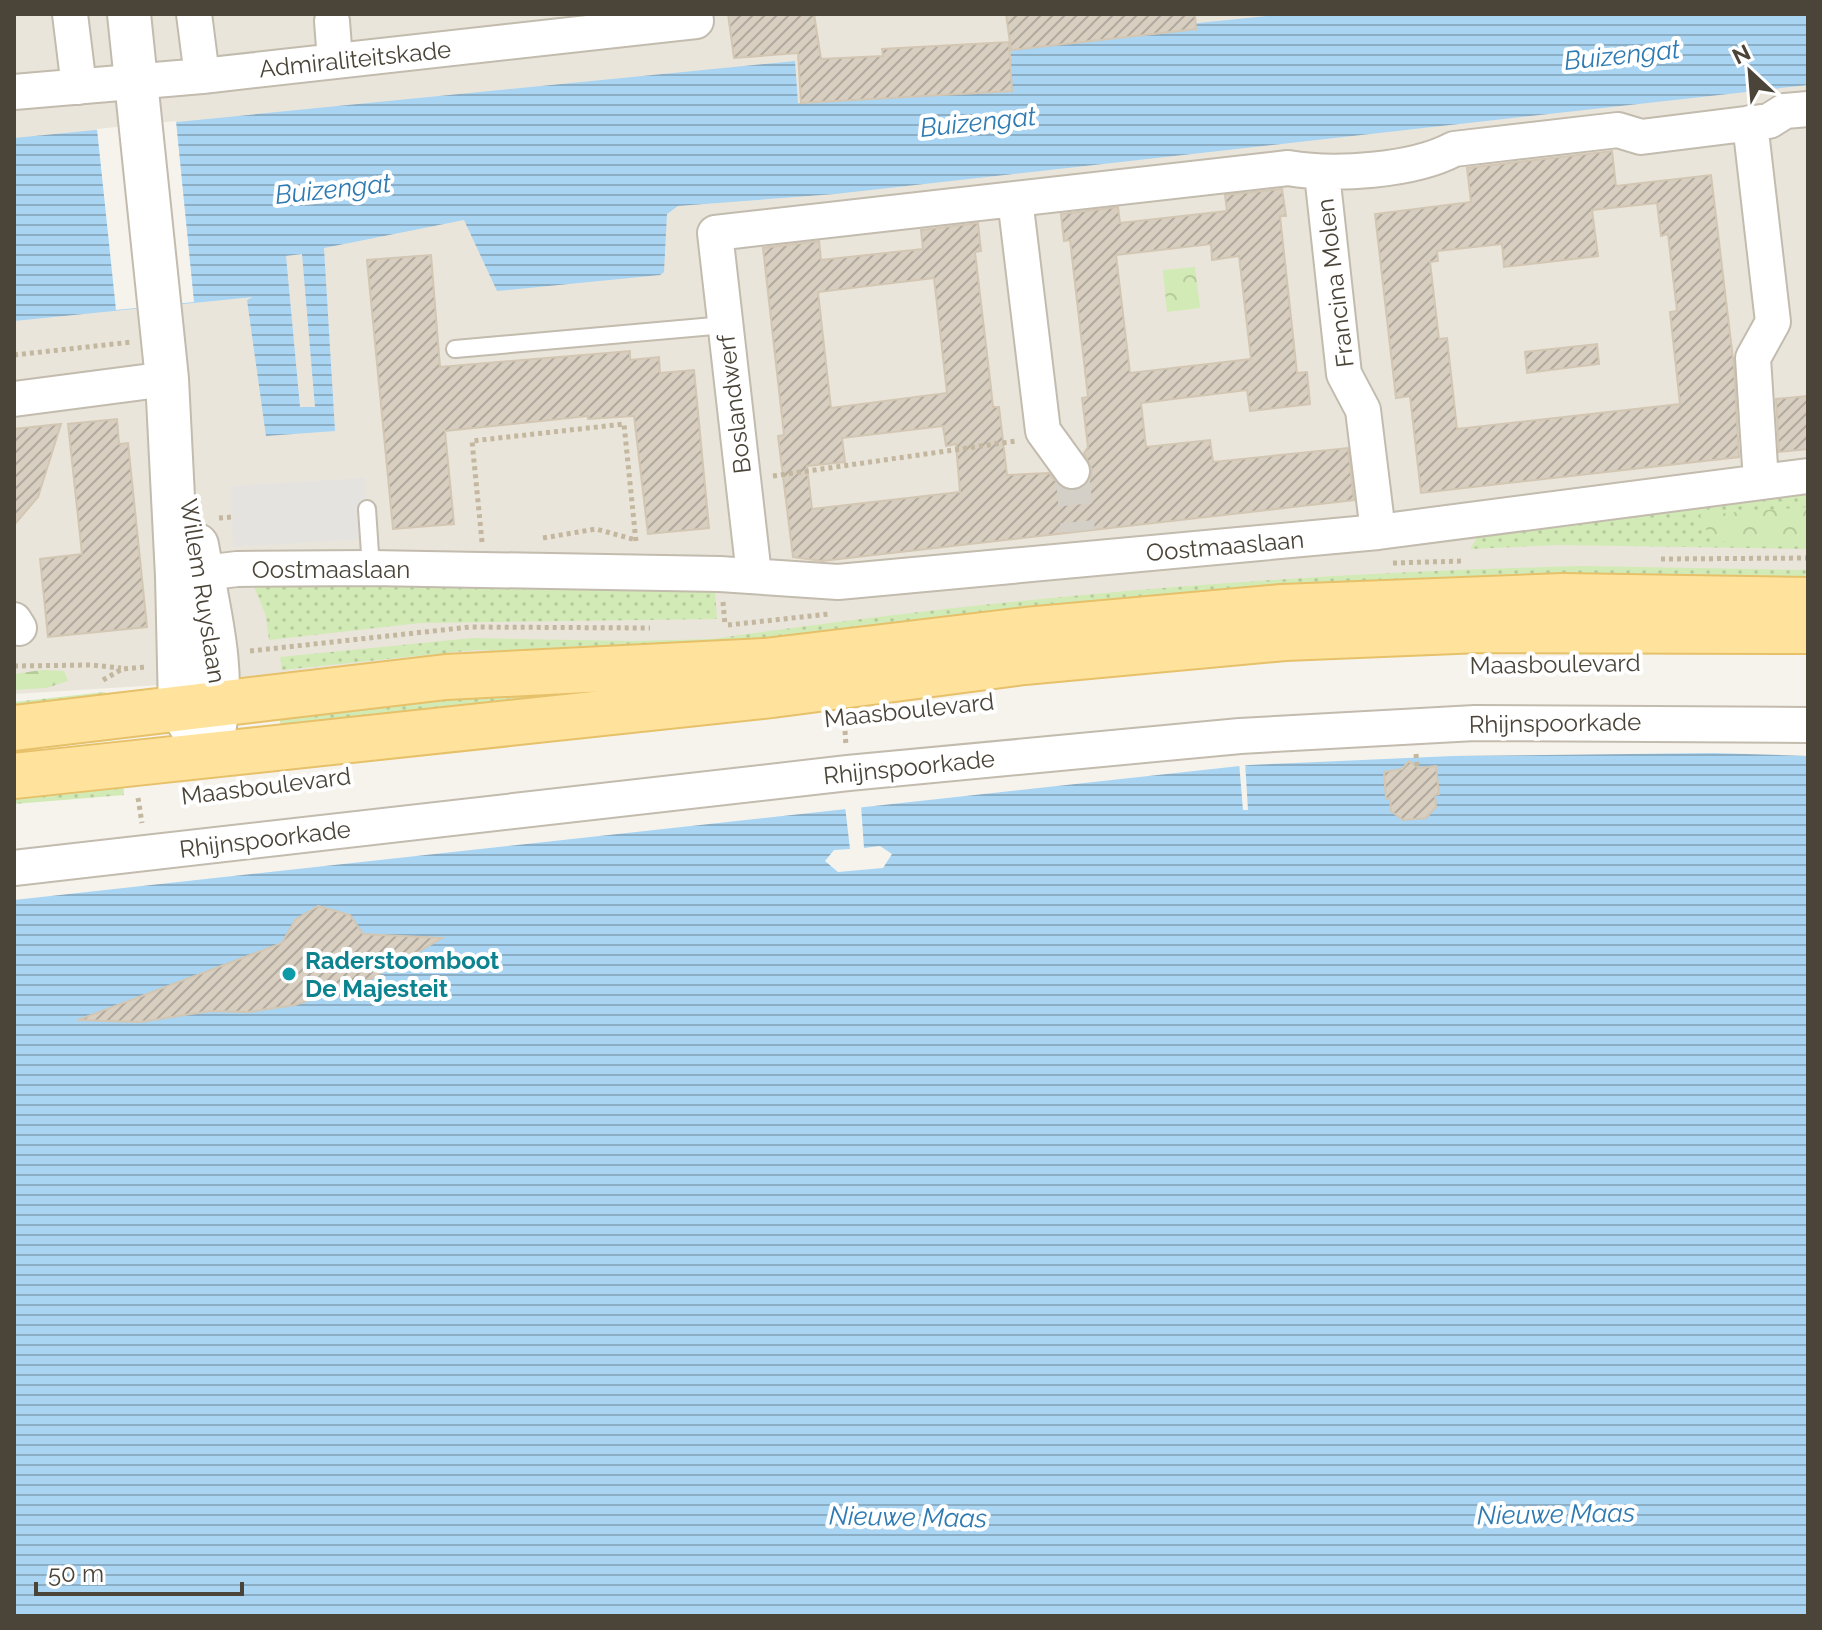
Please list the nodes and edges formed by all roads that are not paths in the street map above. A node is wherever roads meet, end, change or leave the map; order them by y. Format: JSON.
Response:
{"nodes":[{"id":1,"x":70,"y":14,"type":"edge"},
{"id":2,"x":129,"y":14,"type":"edge"},
{"id":3,"x":194,"y":14,"type":"edge"},
{"id":4,"x":696,"y":17,"type":"edge"},
{"id":5,"x":332,"y":21,"type":"dead end"},
{"id":6,"x":335,"y":61,"type":"junction"},
{"id":7,"x":202,"y":76,"type":"junction"},
{"id":8,"x":136,"y":82,"type":"junction"},
{"id":9,"x":79,"y":87,"type":"junction"},
{"id":10,"x":14,"y":92,"type":"edge"},
{"id":11,"x":1808,"y":109,"type":"edge"},
{"id":12,"x":1750,"y":123,"type":"junction"},
{"id":13,"x":1322,"y":174,"type":"junction"},
{"id":14,"x":1015,"y":199,"type":"junction"},
{"id":15,"x":725,"y":325,"type":"junction"},
{"id":16,"x":455,"y":349,"type":"dead end"},
{"id":17,"x":167,"y":379,"type":"junction"},
{"id":18,"x":14,"y":399,"type":"edge"},
{"id":19,"x":1072,"y":471,"type":"tunnel mouth"},
{"id":20,"x":1808,"y":476,"type":"edge"},
{"id":21,"x":1761,"y":482,"type":"junction"},
{"id":22,"x":367,"y":509,"type":"dead end"},
{"id":23,"x":1378,"y":532,"type":"junction"},
{"id":24,"x":371,"y":568,"type":"junction"},
{"id":25,"x":190,"y":575,"type":"junction"},
{"id":26,"x":754,"y":575,"type":"junction"},
{"id":27,"x":1808,"y":600,"type":"edge"},
{"id":28,"x":1808,"y":631,"type":"edge"},
{"id":29,"x":200,"y":707,"type":"junction"},
{"id":30,"x":1808,"y":725,"type":"edge"},
{"id":31,"x":14,"y":728,"type":"edge"},
{"id":32,"x":209,"y":755,"type":"junction"},
{"id":33,"x":14,"y":776,"type":"edge"},
{"id":34,"x":14,"y":868,"type":"edge"}],
"edges":[{"from":1,"to":9,"type":"street"},
{"from":2,"to":8,"type":"street","name":"Willem Ruyslaan"},
{"from":3,"to":7,"type":"street"},
{"from":4,"to":6,"type":"street","name":"Admiraliteitskade"},
{"from":5,"to":6,"type":"street"},
{"from":6,"to":7,"type":"street","name":"Admiraliteitskade"},
{"from":7,"to":8,"type":"street","name":"Admiraliteitskade"},
{"from":8,"to":9,"type":"street","name":"Admiraliteitskade"},
{"from":8,"to":17,"type":"street","name":"Willem Ruyslaan"},
{"from":9,"to":10,"type":"street","name":"Admiraliteitskade"},
{"from":11,"to":12,"type":"street"},
{"from":12,"to":13,"type":"street"},
{"from":12,"to":21,"type":"street"},
{"from":13,"to":14,"type":"street"},
{"from":13,"to":23,"type":"street","name":"Francina Molen"},
{"from":14,"to":15,"type":"street","name":"Boslandwerf"},
{"from":14,"to":19,"type":"street"},
{"from":15,"to":16,"type":"lane"},
{"from":15,"to":26,"type":"street","name":"Boslandwerf"},
{"from":17,"to":18,"type":"street"},
{"from":17,"to":25,"type":"street","name":"Willem Ruyslaan"},
{"from":20,"to":21,"type":"street","name":"Oostmaaslaan"},
{"from":21,"to":23,"type":"street","name":"Oostmaaslaan"},
{"from":22,"to":24,"type":"lane"},
{"from":23,"to":26,"type":"street","name":"Oostmaaslaan"},
{"from":24,"to":25,"type":"street","name":"Oostmaaslaan"},
{"from":24,"to":26,"type":"street","name":"Oostmaaslaan"},
{"from":25,"to":29,"type":"street","name":"Willem Ruyslaan"},
{"from":27,"to":29,"type":"main road"},
{"from":28,"to":32,"type":"main road","name":"Maasboulevard"},
{"from":29,"to":31,"type":"main road"},
{"from":29,"to":32,"type":"street","name":"Willem Ruyslaan"},
{"from":30,"to":34,"type":"street","name":"Rhijnspoorkade"},
{"from":32,"to":33,"type":"main road","name":"Maasboulevard"}]}
